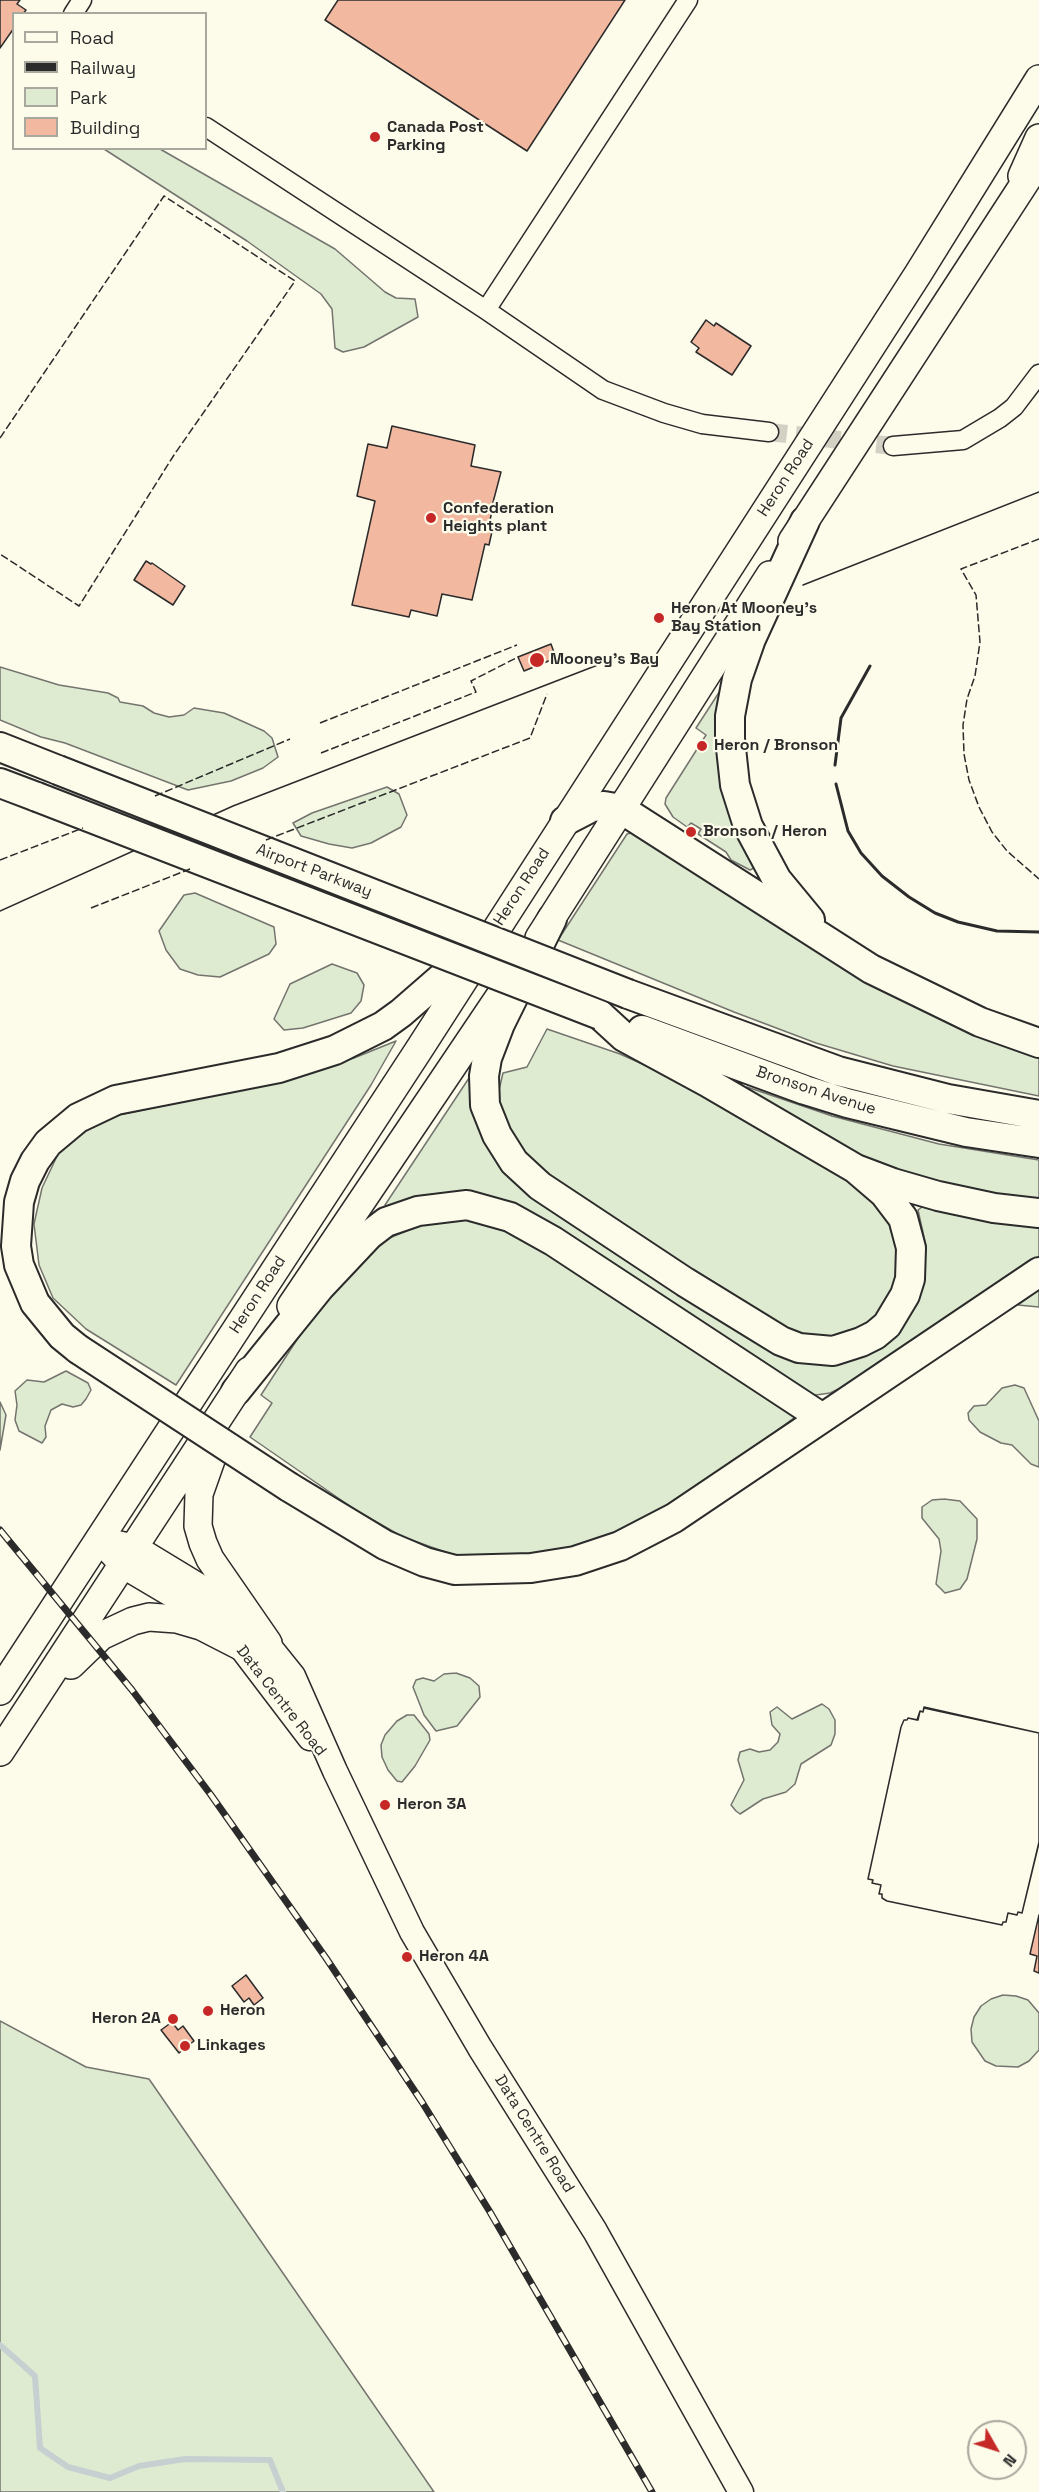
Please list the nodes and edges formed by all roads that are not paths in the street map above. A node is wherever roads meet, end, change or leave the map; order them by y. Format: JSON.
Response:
{"nodes":[{"id":1,"x":688,"y":0,"type":"edge"},
{"id":2,"x":1039,"y":80,"type":"edge"},
{"id":3,"x":207,"y":128,"type":"edge"},
{"id":4,"x":1039,"y":138,"type":"edge"},
{"id":5,"x":1039,"y":162,"type":"edge"},
{"id":6,"x":1009,"y":208,"type":"junction"},
{"id":7,"x":486,"y":310,"type":"junction"},
{"id":8,"x":1039,"y":374,"type":"edge"},
{"id":9,"x":769,"y":432,"type":"tunnel mouth"},
{"id":10,"x":893,"y":446,"type":"tunnel mouth"},
{"id":11,"x":805,"y":521,"type":"junction"},
{"id":12,"x":5,"y":748,"type":"edge"},
{"id":13,"x":0,"y":783,"type":"edge"},
{"id":14,"x":621,"y":809,"type":"junction"},
{"id":15,"x":565,"y":821,"type":"junction"},
{"id":16,"x":552,"y":919,"type":"junction"},
{"id":17,"x":493,"y":932,"type":"junction"},
{"id":18,"x":838,"y":949,"type":"junction"},
{"id":19,"x":628,"y":994,"type":"joint"},
{"id":20,"x":600,"y":1015,"type":"junction"},
{"id":21,"x":1039,"y":1043,"type":"edge"},
{"id":22,"x":1039,"y":1115,"type":"edge"},
{"id":23,"x":1039,"y":1143,"type":"edge"},
{"id":24,"x":856,"y":1168,"type":"junction"},
{"id":25,"x":1039,"y":1213,"type":"edge"},
{"id":26,"x":1039,"y":1272,"type":"edge"},
{"id":27,"x":236,"y":1391,"type":"junction"},
{"id":28,"x":821,"y":1417,"type":"junction"},
{"id":29,"x":99,"y":1539,"type":"junction"},
{"id":30,"x":129,"y":1556,"type":"junction"},
{"id":31,"x":268,"y":1643,"type":"junction"},
{"id":32,"x":240,"y":1646,"type":"junction"},
{"id":33,"x":0,"y":1691,"type":"edge"},
{"id":34,"x":19,"y":1724,"type":"junction"},
{"id":35,"x":0,"y":1752,"type":"edge"},
{"id":36,"x":335,"y":1771,"type":"junction"},
{"id":37,"x":741,"y":2492,"type":"edge"}],
"edges":[{"from":1,"to":7,"type":"street"},
{"from":2,"to":15,"type":"main road","name":"Heron Road"},
{"from":3,"to":7,"type":"street"},
{"from":4,"to":6,"type":"main road"},
{"from":5,"to":6,"type":"main road","name":"Heron Road"},
{"from":6,"to":11,"type":"main road","name":"Heron Road"},
{"from":7,"to":9,"type":"street"},
{"from":8,"to":10,"type":"street"},
{"from":11,"to":14,"type":"main road","name":"Heron Road"},
{"from":11,"to":18,"type":"highway"},
{"from":12,"to":19,"type":"highway","name":"Airport Parkway","bridge":true},
{"from":13,"to":20,"type":"highway","name":"Airport Parkway","bridge":true},
{"from":14,"to":15,"type":"highway"},
{"from":14,"to":16,"type":"main road","name":"Heron Road"},
{"from":14,"to":18,"type":"highway"},
{"from":15,"to":17,"type":"main road","name":"Heron Road"},
{"from":16,"to":24,"type":"highway"},
{"from":16,"to":27,"type":"main road","name":"Heron Road"},
{"from":17,"to":28,"type":"highway","bridge":true},
{"from":17,"to":29,"type":"main road","name":"Heron Road"},
{"from":18,"to":21,"type":"highway"},
{"from":19,"to":22,"type":"highway","name":"Bronson Avenue"},
{"from":20,"to":23,"type":"highway","name":"Bronson Avenue"},
{"from":20,"to":24,"type":"highway"},
{"from":24,"to":25,"type":"highway"},
{"from":26,"to":28,"type":"highway"},
{"from":27,"to":28,"type":"highway"},
{"from":27,"to":30,"type":"main road","name":"Heron Road"},
{"from":27,"to":31,"type":"main road"},
{"from":29,"to":30,"type":"main road","name":"Data Centre Road"},
{"from":29,"to":33,"type":"main road","name":"Heron Road"},
{"from":30,"to":31,"type":"main road","name":"Data Centre Road"},
{"from":30,"to":32,"type":"main road","name":"Data Centre Road"},
{"from":30,"to":34,"type":"main road","name":"Heron Road"},
{"from":31,"to":36,"type":"main road","name":"Data Centre Road"},
{"from":32,"to":34,"type":"main road"},
{"from":32,"to":36,"type":"main road","name":"Data Centre Road"},
{"from":34,"to":35,"type":"main road","name":"Heron Road"},
{"from":36,"to":37,"type":"main road","name":"Data Centre Road"}]}
